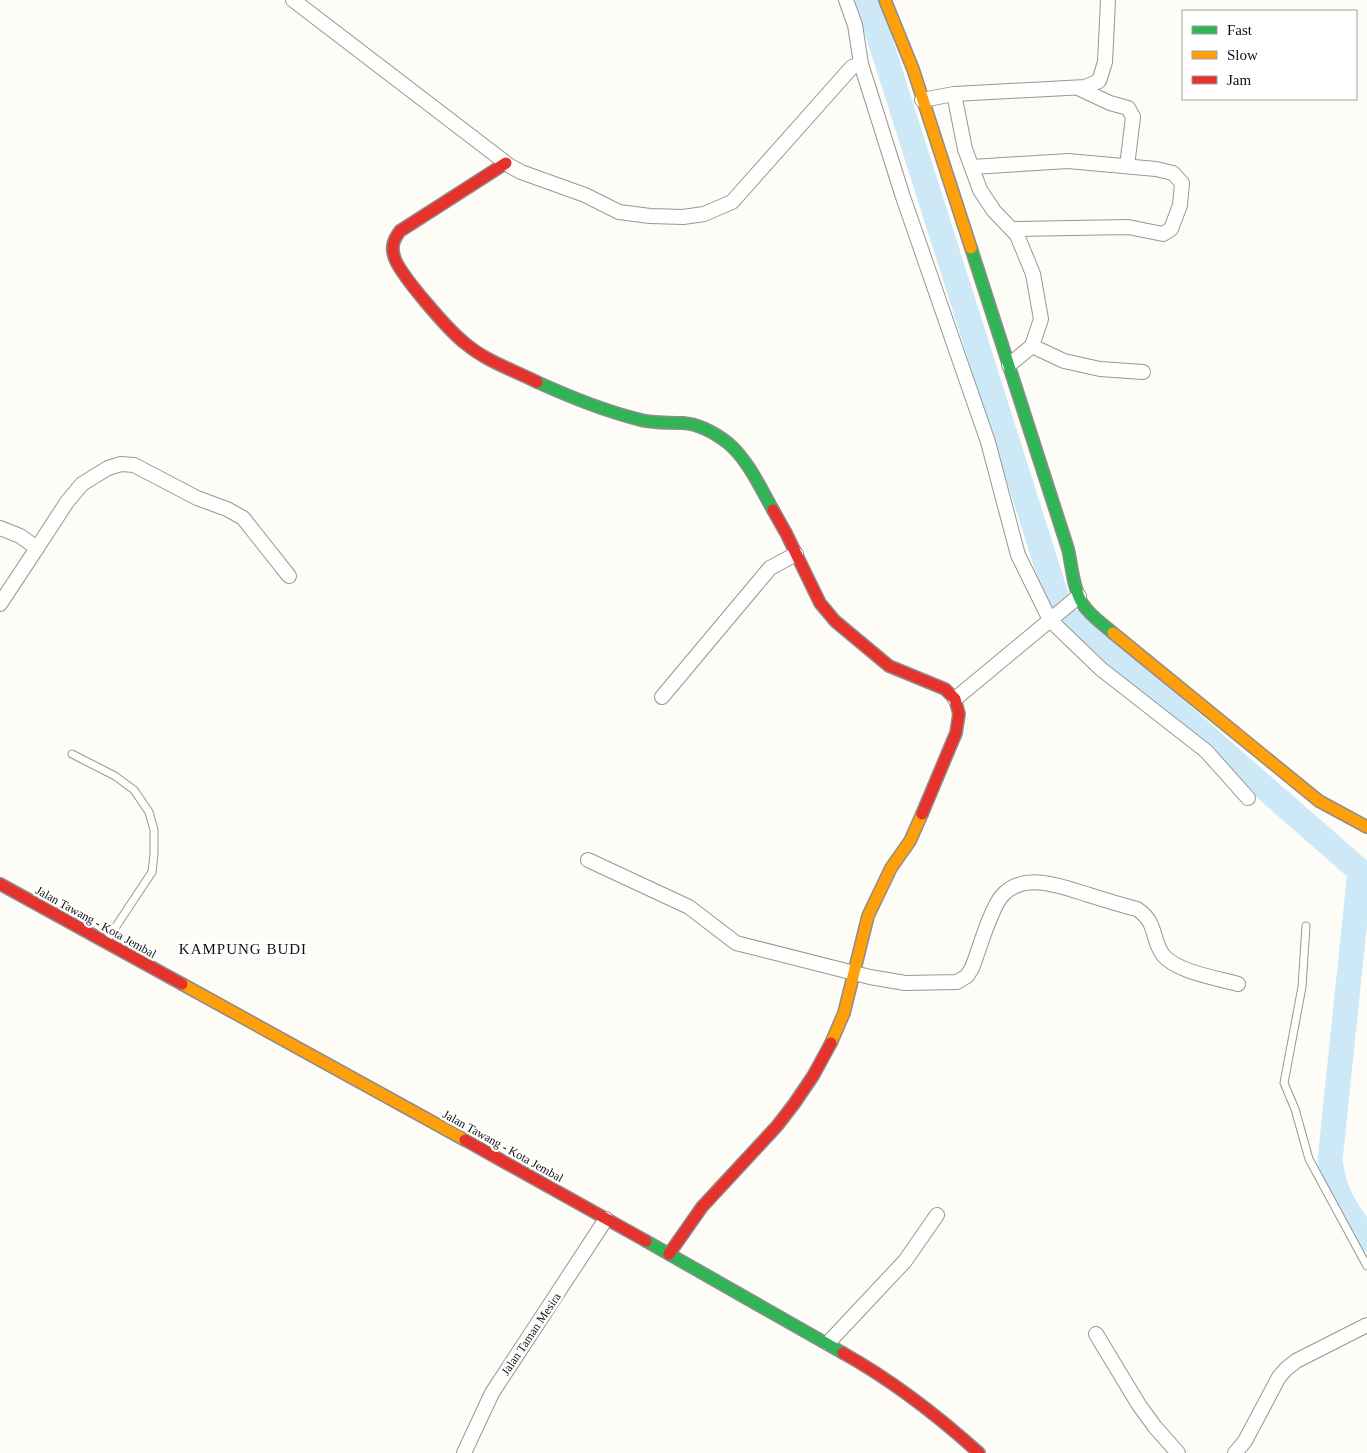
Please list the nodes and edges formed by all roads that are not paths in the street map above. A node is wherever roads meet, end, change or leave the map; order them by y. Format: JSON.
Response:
{"nodes":[{"id":1,"x":293,"y":0,"type":"edge"},
{"id":2,"x":846,"y":0,"type":"edge"},
{"id":3,"x":885,"y":0,"type":"edge"},
{"id":4,"x":1108,"y":0,"type":"edge"},
{"id":5,"x":861,"y":64,"type":"junction"},
{"id":6,"x":1078,"y":88,"type":"junction"},
{"id":7,"x":954,"y":94,"type":"junction"},
{"id":8,"x":922,"y":100,"type":"junction"},
{"id":9,"x":506,"y":163,"type":"junction"},
{"id":10,"x":1127,"y":166,"type":"junction"},
{"id":11,"x":972,"y":168,"type":"junction"},
{"id":12,"x":1012,"y":229,"type":"junction"},
{"id":13,"x":1032,"y":346,"type":"junction"},
{"id":14,"x":1009,"y":365,"type":"junction"},
{"id":15,"x":1144,"y":372,"type":"dead end"},
{"id":16,"x":0,"y":528,"type":"edge"},
{"id":17,"x":37,"y":548,"type":"junction"},
{"id":18,"x":796,"y":554,"type":"junction"},
{"id":19,"x":289,"y":576,"type":"dead end"},
{"id":20,"x":1079,"y":596,"type":"junction"},
{"id":21,"x":0,"y":604,"type":"edge"},
{"id":22,"x":1050,"y":620,"type":"junction"},
{"id":23,"x":662,"y":697,"type":"dead end"},
{"id":24,"x":955,"y":699,"type":"junction"},
{"id":25,"x":72,"y":754,"type":"dead end"},
{"id":26,"x":1248,"y":798,"type":"dead end"},
{"id":27,"x":1367,"y":827,"type":"edge"},
{"id":28,"x":588,"y":860,"type":"dead end"},
{"id":29,"x":0,"y":884,"type":"edge"},
{"id":30,"x":1306,"y":926,"type":"dead end"},
{"id":31,"x":106,"y":943,"type":"junction"},
{"id":32,"x":855,"y":972,"type":"junction"},
{"id":33,"x":1238,"y":984,"type":"dead end"},
{"id":34,"x":936,"y":1215,"type":"dead end"},
{"id":35,"x":606,"y":1219,"type":"junction"},
{"id":36,"x":669,"y":1254,"type":"junction"},
{"id":37,"x":1367,"y":1266,"type":"edge"},
{"id":38,"x":1367,"y":1325,"type":"edge"},
{"id":39,"x":1096,"y":1334,"type":"dead end"},
{"id":40,"x":828,"y":1343,"type":"junction"},
{"id":41,"x":1239,"y":1452,"type":"edge"},
{"id":42,"x":464,"y":1453,"type":"edge"},
{"id":43,"x":979,"y":1453,"type":"edge"},
{"id":44,"x":1178,"y":1453,"type":"edge"}],
"edges":[{"from":1,"to":9,"type":"street"},
{"from":2,"to":5,"type":"street"},
{"from":3,"to":8,"type":"street"},
{"from":4,"to":6,"type":"street"},
{"from":5,"to":9,"type":"street"},
{"from":5,"to":22,"type":"street"},
{"from":6,"to":7,"type":"street"},
{"from":6,"to":10,"type":"street"},
{"from":7,"to":8,"type":"street"},
{"from":7,"to":11,"type":"street"},
{"from":8,"to":14,"type":"street"},
{"from":9,"to":18,"type":"street"},
{"from":10,"to":11,"type":"street"},
{"from":10,"to":12,"type":"street"},
{"from":11,"to":12,"type":"street"},
{"from":12,"to":13,"type":"street"},
{"from":13,"to":14,"type":"street"},
{"from":13,"to":15,"type":"street"},
{"from":14,"to":20,"type":"street"},
{"from":16,"to":17,"type":"street"},
{"from":17,"to":19,"type":"street"},
{"from":17,"to":21,"type":"street"},
{"from":18,"to":23,"type":"street"},
{"from":18,"to":24,"type":"street"},
{"from":20,"to":22,"type":"street"},
{"from":20,"to":27,"type":"street"},
{"from":22,"to":24,"type":"street"},
{"from":22,"to":26,"type":"street"},
{"from":24,"to":32,"type":"street"},
{"from":25,"to":31,"type":"lane"},
{"from":28,"to":32,"type":"street"},
{"from":29,"to":31,"type":"street","name":"Jalan Tawang - Kota Jembal"},
{"from":30,"to":37,"type":"lane"},
{"from":31,"to":35,"type":"street","name":"Jalan Tawang - Kota Jembal"},
{"from":32,"to":33,"type":"street"},
{"from":32,"to":36,"type":"street"},
{"from":34,"to":40,"type":"street"},
{"from":35,"to":36,"type":"street","name":"Jalan Tawang - Kota Jembal"},
{"from":35,"to":42,"type":"street","name":"Jalan Taman Mesira"},
{"from":36,"to":40,"type":"street","name":"Jalan Tawang - Kota Jembal"},
{"from":38,"to":41,"type":"street"},
{"from":39,"to":44,"type":"street"},
{"from":40,"to":43,"type":"street","name":"Jalan Tawang - Kota Jembal"}]}
